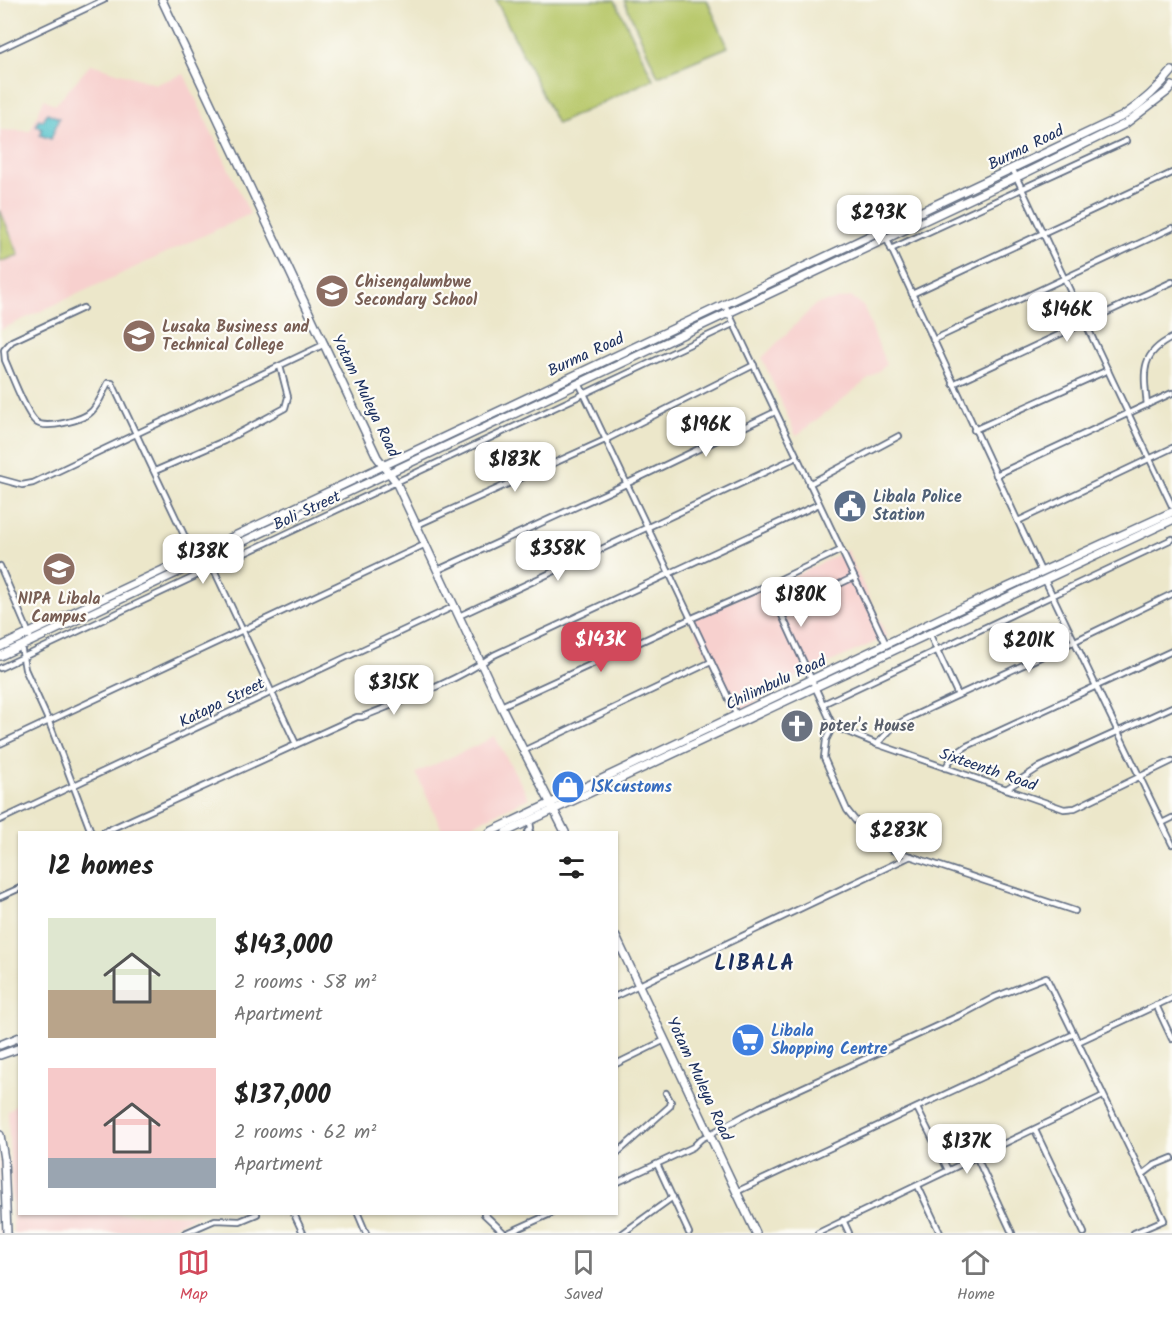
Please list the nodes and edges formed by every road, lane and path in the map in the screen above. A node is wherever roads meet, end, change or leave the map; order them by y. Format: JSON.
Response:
{"nodes":[{"id":1,"x":104,"y":0,"type":"edge"},
{"id":2,"x":162,"y":0,"type":"edge"},
{"id":3,"x":0,"y":49,"type":"edge"},
{"id":4,"x":1172,"y":71,"type":"edge"},
{"id":5,"x":1161,"y":85,"type":"junction"},
{"id":6,"x":1171,"y":90,"type":"edge"},
{"id":7,"x":1126,"y":141,"type":"dead end"},
{"id":8,"x":1172,"y":173,"type":"edge"},
{"id":9,"x":1015,"y":174,"type":"junction"},
{"id":10,"x":1022,"y":188,"type":"junction"},
{"id":11,"x":1172,"y":228,"type":"edge"},
{"id":12,"x":883,"y":231,"type":"junction"},
{"id":13,"x":1043,"y":232,"type":"junction"},
{"id":14,"x":887,"y":239,"type":"junction"},
{"id":15,"x":891,"y":249,"type":"junction"},
{"id":16,"x":1065,"y":279,"type":"junction"},
{"id":17,"x":1172,"y":282,"type":"edge"},
{"id":18,"x":912,"y":294,"type":"junction"},
{"id":19,"x":725,"y":305,"type":"junction"},
{"id":20,"x":83,"y":308,"type":"dead end"},
{"id":21,"x":728,"y":313,"type":"junction"},
{"id":22,"x":1086,"y":322,"type":"junction"},
{"id":23,"x":733,"y":324,"type":"junction"},
{"id":24,"x":1172,"y":338,"type":"edge"},
{"id":25,"x":933,"y":340,"type":"junction"},
{"id":26,"x":325,"y":344,"type":"junction"},
{"id":27,"x":754,"y":365,"type":"junction"},
{"id":28,"x":280,"y":366,"type":"junction"},
{"id":29,"x":1108,"y":370,"type":"junction"},
{"id":30,"x":577,"y":379,"type":"junction"},
{"id":31,"x":953,"y":384,"type":"junction"},
{"id":32,"x":1172,"y":393,"type":"edge"},
{"id":33,"x":583,"y":394,"type":"junction"},
{"id":34,"x":1147,"y":405,"type":"junction"},
{"id":35,"x":775,"y":412,"type":"junction"},
{"id":36,"x":1128,"y":413,"type":"junction"},
{"id":37,"x":974,"y":430,"type":"junction"},
{"id":38,"x":137,"y":433,"type":"junction"},
{"id":39,"x":899,"y":436,"type":"dead end"},
{"id":40,"x":605,"y":440,"type":"junction"},
{"id":41,"x":1172,"y":448,"type":"edge"},
{"id":42,"x":797,"y":457,"type":"junction"},
{"id":43,"x":1150,"y":459,"type":"junction"},
{"id":44,"x":382,"y":465,"type":"junction"},
{"id":45,"x":155,"y":471,"type":"junction"},
{"id":46,"x":389,"y":472,"type":"junction"},
{"id":47,"x":996,"y":476,"type":"junction"},
{"id":48,"x":0,"y":479,"type":"edge"},
{"id":49,"x":396,"y":482,"type":"junction"},
{"id":50,"x":810,"y":483,"type":"junction"},
{"id":51,"x":626,"y":484,"type":"junction"},
{"id":52,"x":819,"y":504,"type":"junction"},
{"id":53,"x":1172,"y":506,"type":"edge"},
{"id":54,"x":1172,"y":512,"type":"edge"},
{"id":55,"x":1172,"y":520,"type":"edge"},
{"id":56,"x":1018,"y":521,"type":"junction"},
{"id":57,"x":417,"y":525,"type":"junction"},
{"id":58,"x":646,"y":528,"type":"junction"},
{"id":59,"x":1172,"y":539,"type":"edge"},
{"id":60,"x":426,"y":544,"type":"junction"},
{"id":61,"x":841,"y":550,"type":"junction"},
{"id":62,"x":208,"y":557,"type":"junction"},
{"id":63,"x":196,"y":559,"type":"junction"},
{"id":64,"x":0,"y":566,"type":"edge"},
{"id":65,"x":213,"y":568,"type":"junction"},
{"id":66,"x":438,"y":570,"type":"junction"},
{"id":67,"x":1041,"y":571,"type":"junction"},
{"id":68,"x":668,"y":574,"type":"junction"},
{"id":69,"x":854,"y":577,"type":"junction"},
{"id":70,"x":1045,"y":579,"type":"junction"},
{"id":71,"x":768,"y":585,"type":"junction"},
{"id":72,"x":1172,"y":594,"type":"edge"},
{"id":73,"x":1053,"y":595,"type":"junction"},
{"id":74,"x":455,"y":606,"type":"junction"},
{"id":75,"x":781,"y":612,"type":"junction"},
{"id":76,"x":459,"y":616,"type":"junction"},
{"id":77,"x":690,"y":619,"type":"junction"},
{"id":78,"x":243,"y":630,"type":"junction"},
{"id":79,"x":929,"y":633,"type":"junction"},
{"id":80,"x":30,"y":637,"type":"junction"},
{"id":81,"x":1075,"y":641,"type":"junction"},
{"id":82,"x":886,"y":645,"type":"junction"},
{"id":83,"x":21,"y":646,"type":"junction"},
{"id":84,"x":0,"y":647,"type":"edge"},
{"id":85,"x":936,"y":649,"type":"junction"},
{"id":86,"x":1172,"y":651,"type":"edge"},
{"id":87,"x":0,"y":656,"type":"edge"},
{"id":88,"x":22,"y":657,"type":"junction"},
{"id":89,"x":711,"y":662,"type":"junction"},
{"id":90,"x":482,"y":664,"type":"junction"},
{"id":91,"x":0,"y":668,"type":"edge"},
{"id":92,"x":813,"y":684,"type":"junction"},
{"id":93,"x":1097,"y":686,"type":"junction"},
{"id":94,"x":271,"y":692,"type":"junction"},
{"id":95,"x":958,"y":695,"type":"junction"},
{"id":96,"x":823,"y":704,"type":"junction"},
{"id":97,"x":501,"y":706,"type":"junction"},
{"id":98,"x":1172,"y":707,"type":"edge"},
{"id":99,"x":737,"y":716,"type":"junction"},
{"id":100,"x":49,"y":722,"type":"junction"},
{"id":101,"x":833,"y":726,"type":"junction"},
{"id":102,"x":1120,"y":732,"type":"junction"},
{"id":103,"x":0,"y":744,"type":"edge"},
{"id":104,"x":296,"y":744,"type":"junction"},
{"id":105,"x":877,"y":744,"type":"junction"},
{"id":106,"x":523,"y":751,"type":"junction"},
{"id":107,"x":1172,"y":761,"type":"edge"},
{"id":108,"x":945,"y":768,"type":"junction"},
{"id":109,"x":1140,"y":776,"type":"junction"},
{"id":110,"x":73,"y":785,"type":"junction"},
{"id":111,"x":1006,"y":789,"type":"junction"},
{"id":112,"x":550,"y":804,"type":"junction"},
{"id":113,"x":554,"y":811,"type":"junction"},
{"id":114,"x":1172,"y":818,"type":"edge"},
{"id":115,"x":0,"y":820,"type":"edge"},
{"id":116,"x":530,"y":822,"type":"junction"},
{"id":117,"x":1162,"y":822,"type":"junction"},
{"id":118,"x":91,"y":831,"type":"edge"},
{"id":119,"x":106,"y":831,"type":"edge"},
{"id":120,"x":492,"y":831,"type":"edge"},
{"id":121,"x":508,"y":831,"type":"edge"},
{"id":122,"x":529,"y":831,"type":"edge"},
{"id":123,"x":564,"y":831,"type":"edge"},
{"id":124,"x":1172,"y":844,"type":"edge"},
{"id":125,"x":911,"y":856,"type":"junction"},
{"id":126,"x":18,"y":889,"type":"edge"},
{"id":127,"x":0,"y":897,"type":"edge"},
{"id":128,"x":1075,"y":911,"type":"dead end"},
{"id":129,"x":618,"y":941,"type":"edge"},
{"id":130,"x":640,"y":985,"type":"junction"},
{"id":131,"x":618,"y":995,"type":"edge"},
{"id":132,"x":1172,"y":998,"type":"edge"},
{"id":133,"x":1156,"y":1005,"type":"junction"},
{"id":134,"x":1074,"y":1034,"type":"junction"},
{"id":135,"x":18,"y":1038,"type":"edge"},
{"id":136,"x":1172,"y":1039,"type":"edge"},
{"id":137,"x":666,"y":1040,"type":"junction"},
{"id":138,"x":1078,"y":1042,"type":"junction"},
{"id":139,"x":0,"y":1045,"type":"edge"},
{"id":140,"x":18,"y":1048,"type":"edge"},
{"id":141,"x":0,"y":1055,"type":"edge"},
{"id":142,"x":618,"y":1063,"type":"edge"},
{"id":143,"x":666,"y":1093,"type":"dead end"},
{"id":144,"x":1103,"y":1096,"type":"junction"},
{"id":145,"x":917,"y":1108,"type":"junction"},
{"id":146,"x":1035,"y":1130,"type":"junction"},
{"id":147,"x":0,"y":1135,"type":"edge"},
{"id":148,"x":710,"y":1135,"type":"junction"},
{"id":149,"x":618,"y":1152,"type":"edge"},
{"id":150,"x":977,"y":1158,"type":"junction"},
{"id":151,"x":1172,"y":1158,"type":"edge"},
{"id":152,"x":657,"y":1164,"type":"junction"},
{"id":153,"x":948,"y":1170,"type":"junction"},
{"id":154,"x":1142,"y":1175,"type":"junction"},
{"id":155,"x":618,"y":1182,"type":"edge"},
{"id":156,"x":918,"y":1186,"type":"junction"},
{"id":157,"x":736,"y":1192,"type":"junction"},
{"id":158,"x":673,"y":1197,"type":"junction"},
{"id":159,"x":255,"y":1215,"type":"edge"},
{"id":160,"x":294,"y":1215,"type":"edge"},
{"id":161,"x":358,"y":1215,"type":"edge"},
{"id":162,"x":485,"y":1215,"type":"edge"},
{"id":163,"x":542,"y":1215,"type":"edge"},
{"id":164,"x":1172,"y":1218,"type":"edge"},
{"id":165,"x":843,"y":1220,"type":"junction"},
{"id":166,"x":1164,"y":1220,"type":"junction"},
{"id":167,"x":7,"y":1233,"type":"edge"},
{"id":168,"x":185,"y":1233,"type":"edge"},
{"id":169,"x":303,"y":1233,"type":"edge"},
{"id":170,"x":366,"y":1233,"type":"edge"},
{"id":171,"x":506,"y":1233,"type":"edge"},
{"id":172,"x":623,"y":1233,"type":"edge"},
{"id":173,"x":689,"y":1233,"type":"edge"},
{"id":174,"x":756,"y":1233,"type":"edge"},
{"id":175,"x":818,"y":1233,"type":"edge"},
{"id":176,"x":849,"y":1233,"type":"edge"},
{"id":177,"x":940,"y":1233,"type":"edge"},
{"id":178,"x":1012,"y":1233,"type":"edge"},
{"id":179,"x":1084,"y":1233,"type":"edge"},
{"id":180,"x":1134,"y":1233,"type":"edge"}],
"edges":[{"from":1,"to":3,"type":"street"},
{"from":2,"to":26,"type":"main road","name":"Yotam Muleya Road"},
{"from":4,"to":5,"type":"main road","name":"Burma Road"},
{"from":5,"to":6,"type":"main road"},
{"from":5,"to":9,"type":"main road","name":"Burma Road"},
{"from":6,"to":9,"type":"main road","name":"Burma Road"},
{"from":7,"to":10,"type":"street"},
{"from":8,"to":13,"type":"street"},
{"from":9,"to":10,"type":"street"},
{"from":9,"to":12,"type":"main road","name":"Burma Road"},
{"from":9,"to":14,"type":"main road","name":"Burma Road"},
{"from":10,"to":13,"type":"street"},
{"from":10,"to":15,"type":"street"},
{"from":11,"to":16,"type":"street"},
{"from":12,"to":14,"type":"street"},
{"from":12,"to":19,"type":"main road","name":"Burma Road"},
{"from":13,"to":16,"type":"street"},
{"from":13,"to":18,"type":"street"},
{"from":14,"to":15,"type":"street"},
{"from":14,"to":21,"type":"main road","name":"Burma Road"},
{"from":15,"to":18,"type":"street"},
{"from":16,"to":22,"type":"street"},
{"from":16,"to":25,"type":"street"},
{"from":17,"to":22,"type":"street"},
{"from":18,"to":25,"type":"street"},
{"from":19,"to":21,"type":"street"},
{"from":19,"to":30,"type":"main road","name":"Burma Road"},
{"from":20,"to":38,"type":"street"},
{"from":21,"to":23,"type":"street"},
{"from":21,"to":30,"type":"main road","name":"Burma Road"},
{"from":22,"to":29,"type":"street"},
{"from":22,"to":31,"type":"street"},
{"from":23,"to":27,"type":"street"},
{"from":23,"to":33,"type":"street","name":"Boli Street"},
{"from":24,"to":34,"type":"street"},
{"from":25,"to":31,"type":"street"},
{"from":26,"to":28,"type":"street"},
{"from":26,"to":44,"type":"main road","name":"Yotam Muleya Road"},
{"from":27,"to":35,"type":"street"},
{"from":27,"to":40,"type":"street"},
{"from":28,"to":38,"type":"street"},
{"from":28,"to":45,"type":"street"},
{"from":29,"to":36,"type":"street"},
{"from":29,"to":37,"type":"street"},
{"from":30,"to":33,"type":"street"},
{"from":30,"to":44,"type":"main road","name":"Burma Road"},
{"from":30,"to":46,"type":"main road","name":"Burma Road"},
{"from":31,"to":37,"type":"street"},
{"from":32,"to":34,"type":"street"},
{"from":33,"to":40,"type":"street"},
{"from":33,"to":49,"type":"street","name":"Boli Street"},
{"from":34,"to":36,"type":"street"},
{"from":35,"to":42,"type":"street"},
{"from":35,"to":51,"type":"street"},
{"from":36,"to":43,"type":"street"},
{"from":36,"to":47,"type":"street"},
{"from":37,"to":47,"type":"street"},
{"from":38,"to":45,"type":"street"},
{"from":38,"to":48,"type":"street"},
{"from":39,"to":50,"type":"street"},
{"from":40,"to":51,"type":"street"},
{"from":40,"to":57,"type":"street"},
{"from":41,"to":43,"type":"street"},
{"from":42,"to":50,"type":"street"},
{"from":42,"to":58,"type":"street"},
{"from":43,"to":53,"type":"street"},
{"from":43,"to":56,"type":"street"},
{"from":44,"to":46,"type":"main road","name":"Yotam Muleya Road"},
{"from":44,"to":63,"type":"main road","name":"Burma Road"},
{"from":45,"to":63,"type":"street"},
{"from":46,"to":49,"type":"main road","name":"Yotam Muleya Road"},
{"from":46,"to":62,"type":"main road","name":"Burma Road"},
{"from":47,"to":56,"type":"street"},
{"from":49,"to":57,"type":"main road","name":"Yotam Muleya Road"},
{"from":49,"to":65,"type":"street","name":"Boli Street"},
{"from":50,"to":52,"type":"street"},
{"from":51,"to":58,"type":"street"},
{"from":51,"to":66,"type":"street"},
{"from":52,"to":61,"type":"street"},
{"from":52,"to":68,"type":"street"},
{"from":54,"to":67,"type":"main road","name":"Chilimbulu Road"},
{"from":55,"to":70,"type":"main road","name":"Chilimbulu Road"},
{"from":56,"to":67,"type":"street"},
{"from":57,"to":60,"type":"main road","name":"Yotam Muleya Road"},
{"from":58,"to":68,"type":"street"},
{"from":58,"to":76,"type":"street"},
{"from":59,"to":73,"type":"street"},
{"from":60,"to":66,"type":"main road","name":"Yotam Muleya Road"},
{"from":60,"to":78,"type":"street"},
{"from":61,"to":69,"type":"street"},
{"from":61,"to":71,"type":"street"},
{"from":62,"to":63,"type":"main road","name":"Burma Road"},
{"from":62,"to":65,"type":"street"},
{"from":63,"to":80,"type":"main road","name":"Burma Road"},
{"from":64,"to":80,"type":"street"},
{"from":65,"to":78,"type":"street"},
{"from":65,"to":88,"type":"street","name":"Boli Street"},
{"from":66,"to":74,"type":"main road","name":"Yotam Muleya Road"},
{"from":67,"to":82,"type":"main road","name":"Chilimbulu Road"},
{"from":68,"to":77,"type":"street"},
{"from":68,"to":90,"type":"street"},
{"from":69,"to":75,"type":"street"},
{"from":69,"to":82,"type":"street"},
{"from":70,"to":73,"type":"street"},
{"from":70,"to":79,"type":"main road","name":"Chilimbulu Road"},
{"from":71,"to":75,"type":"street"},
{"from":71,"to":77,"type":"street"},
{"from":72,"to":81,"type":"street"},
{"from":73,"to":81,"type":"street"},
{"from":73,"to":85,"type":"street"},
{"from":74,"to":76,"type":"main road","name":"Yotam Muleya Road"},
{"from":74,"to":94,"type":"street","name":"Katapa Street"},
{"from":75,"to":92,"type":"street"},
{"from":76,"to":90,"type":"main road","name":"Yotam Muleya Road"},
{"from":77,"to":89,"type":"street"},
{"from":77,"to":97,"type":"street"},
{"from":78,"to":94,"type":"street"},
{"from":78,"to":100,"type":"street"},
{"from":79,"to":85,"type":"street"},
{"from":79,"to":92,"type":"main road","name":"Chilimbulu Road"},
{"from":80,"to":83,"type":"main road","name":"Burma Road"},
{"from":80,"to":84,"type":"main road","name":"Burma Road"},
{"from":81,"to":93,"type":"street"},
{"from":81,"to":95,"type":"street"},
{"from":82,"to":92,"type":"main road","name":"Chilimbulu Road"},
{"from":83,"to":87,"type":"main road","name":"Burma Road"},
{"from":83,"to":88,"type":"street"},
{"from":85,"to":95,"type":"street"},
{"from":85,"to":96,"type":"street"},
{"from":86,"to":93,"type":"street"},
{"from":88,"to":91,"type":"street","name":"Boli Street"},
{"from":88,"to":100,"type":"street"},
{"from":89,"to":99,"type":"street"},
{"from":89,"to":106,"type":"street"},
{"from":90,"to":97,"type":"main road","name":"Yotam Muleya Road"},
{"from":90,"to":104,"type":"street"},
{"from":92,"to":96,"type":"street"},
{"from":92,"to":99,"type":"main road","name":"Chilimbulu Road"},
{"from":92,"to":113,"type":"main road","name":"Chilimbulu Road"},
{"from":93,"to":102,"type":"street"},
{"from":93,"to":108,"type":"street"},
{"from":94,"to":104,"type":"street"},
{"from":94,"to":110,"type":"street","name":"Katapa Street"},
{"from":95,"to":105,"type":"street"},
{"from":96,"to":101,"type":"street"},
{"from":97,"to":106,"type":"main road","name":"Yotam Muleya Road"},
{"from":98,"to":102,"type":"street"},
{"from":99,"to":112,"type":"main road","name":"Chilimbulu Road"},
{"from":100,"to":103,"type":"street"},
{"from":100,"to":110,"type":"street"},
{"from":101,"to":105,"type":"street","name":"Sixteenth Road"},
{"from":101,"to":125,"type":"street"},
{"from":102,"to":109,"type":"street"},
{"from":102,"to":111,"type":"street"},
{"from":104,"to":119,"type":"street"},
{"from":105,"to":108,"type":"street","name":"Sixteenth Road"},
{"from":106,"to":112,"type":"main road","name":"Yotam Muleya Road"},
{"from":107,"to":109,"type":"street","name":"Sixteenth Road"},
{"from":108,"to":111,"type":"street","name":"Sixteenth Road"},
{"from":109,"to":111,"type":"street","name":"Sixteenth Road"},
{"from":109,"to":117,"type":"street"},
{"from":110,"to":115,"type":"street","name":"Katapa Street"},
{"from":110,"to":118,"type":"street"},
{"from":112,"to":113,"type":"main road","name":"Yotam Muleya Road"},
{"from":112,"to":120,"type":"main road","name":"Chilimbulu Road"},
{"from":113,"to":116,"type":"main road","name":"Chilimbulu Road"},
{"from":113,"to":123,"type":"main road","name":"Yotam Muleya Road"},
{"from":114,"to":117,"type":"street"},
{"from":116,"to":121,"type":"main road","name":"Chilimbulu Road"},
{"from":116,"to":122,"type":"street"},
{"from":117,"to":124,"type":"street"},
{"from":125,"to":128,"type":"street"},
{"from":125,"to":130,"type":"street"},
{"from":126,"to":127,"type":"street"},
{"from":129,"to":130,"type":"main road","name":"Yotam Muleya Road"},
{"from":130,"to":131,"type":"street"},
{"from":130,"to":137,"type":"main road","name":"Yotam Muleya Road"},
{"from":132,"to":133,"type":"street"},
{"from":133,"to":136,"type":"street"},
{"from":133,"to":138,"type":"street"},
{"from":134,"to":138,"type":"street"},
{"from":134,"to":145,"type":"street"},
{"from":134,"to":148,"type":"street"},
{"from":135,"to":139,"type":"main road"},
{"from":137,"to":142,"type":"street"},
{"from":137,"to":148,"type":"main road","name":"Yotam Muleya Road"},
{"from":138,"to":144,"type":"street"},
{"from":140,"to":141,"type":"main road"},
{"from":143,"to":149,"type":"street"},
{"from":144,"to":146,"type":"street"},
{"from":144,"to":154,"type":"street"},
{"from":145,"to":153,"type":"street"},
{"from":145,"to":157,"type":"street"},
{"from":146,"to":150,"type":"street"},
{"from":146,"to":179,"type":"street"},
{"from":147,"to":167,"type":"main road"},
{"from":148,"to":152,"type":"street"},
{"from":148,"to":157,"type":"main road","name":"Yotam Muleya Road"},
{"from":150,"to":153,"type":"street"},
{"from":150,"to":178,"type":"street"},
{"from":151,"to":154,"type":"street"},
{"from":152,"to":155,"type":"street"},
{"from":152,"to":158,"type":"street"},
{"from":153,"to":156,"type":"street"},
{"from":154,"to":166,"type":"street"},
{"from":156,"to":165,"type":"street"},
{"from":156,"to":177,"type":"street"},
{"from":157,"to":174,"type":"main road","name":"Yotam Muleya Road"},
{"from":158,"to":172,"type":"street"},
{"from":158,"to":173,"type":"street"},
{"from":159,"to":168,"type":"street"},
{"from":160,"to":169,"type":"street"},
{"from":161,"to":170,"type":"street"},
{"from":162,"to":171,"type":"street"},
{"from":163,"to":171,"type":"street"},
{"from":164,"to":166,"type":"street"},
{"from":165,"to":175,"type":"street"},
{"from":165,"to":176,"type":"street"},
{"from":166,"to":180,"type":"street"}]}
